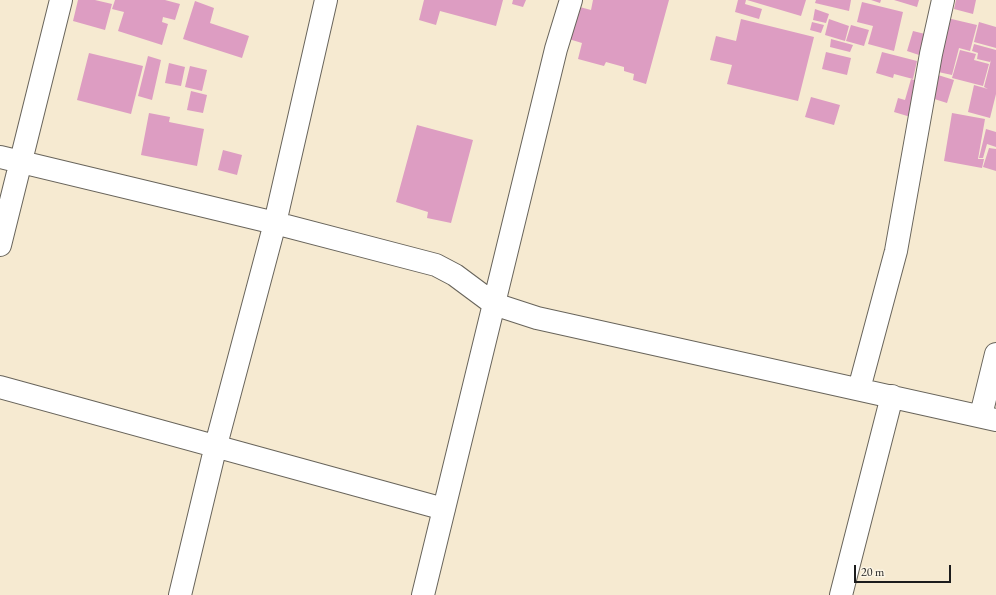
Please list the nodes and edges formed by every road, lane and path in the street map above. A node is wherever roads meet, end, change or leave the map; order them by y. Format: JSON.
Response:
{"nodes":[{"id":1,"x":61,"y":0,"type":"edge"},
{"id":2,"x":326,"y":0,"type":"edge"},
{"id":3,"x":571,"y":0,"type":"edge"},
{"id":4,"x":943,"y":0,"type":"edge"},
{"id":5,"x":0,"y":157,"type":"edge"},
{"id":6,"x":21,"y":162,"type":"junction"},
{"id":7,"x":275,"y":223,"type":"junction"},
{"id":8,"x":0,"y":245,"type":"edge"},
{"id":9,"x":494,"y":304,"type":"junction"},
{"id":10,"x":996,"y":354,"type":"edge"},
{"id":11,"x":0,"y":387,"type":"edge"},
{"id":12,"x":859,"y":389,"type":"junction"},
{"id":13,"x":892,"y":396,"type":"junction"},
{"id":14,"x":988,"y":418,"type":"edge"},
{"id":15,"x":216,"y":445,"type":"junction"},
{"id":16,"x":444,"y":509,"type":"junction"},
{"id":17,"x":180,"y":595,"type":"edge"},
{"id":18,"x":422,"y":595,"type":"edge"},
{"id":19,"x":841,"y":595,"type":"edge"}],
"edges":[{"from":1,"to":6,"type":"street"},
{"from":2,"to":7,"type":"street"},
{"from":3,"to":9,"type":"street"},
{"from":4,"to":12,"type":"street"},
{"from":5,"to":6,"type":"street"},
{"from":6,"to":7,"type":"street"},
{"from":6,"to":8,"type":"street"},
{"from":7,"to":9,"type":"street"},
{"from":7,"to":15,"type":"street"},
{"from":9,"to":12,"type":"street"},
{"from":9,"to":16,"type":"street"},
{"from":10,"to":14,"type":"street"},
{"from":11,"to":15,"type":"street"},
{"from":12,"to":13,"type":"street"},
{"from":13,"to":14,"type":"street"},
{"from":13,"to":19,"type":"street"},
{"from":15,"to":16,"type":"street"},
{"from":15,"to":17,"type":"street"},
{"from":16,"to":18,"type":"street"}]}
